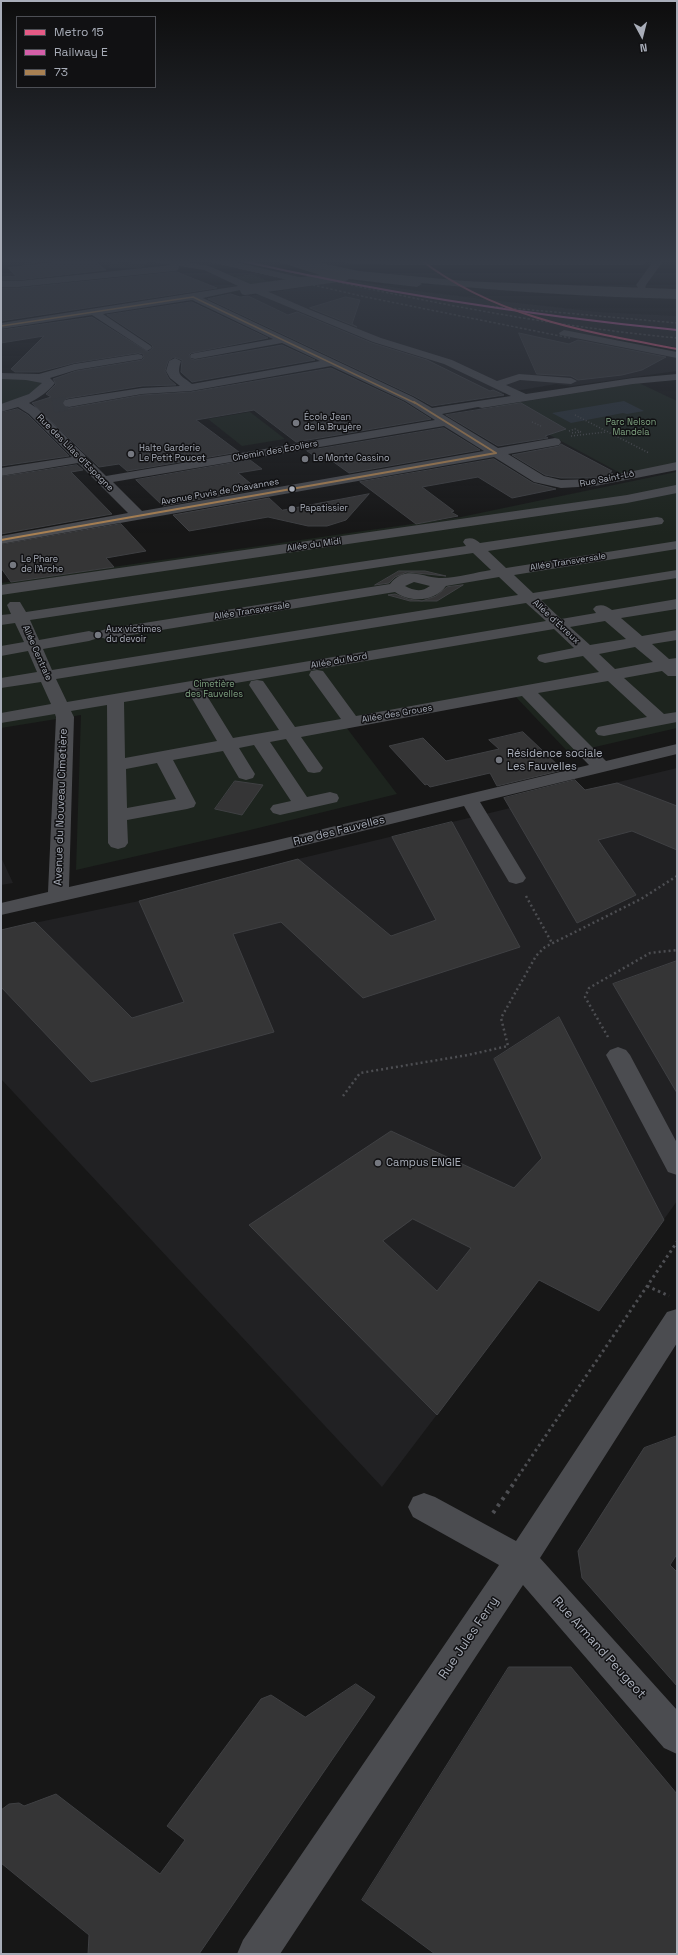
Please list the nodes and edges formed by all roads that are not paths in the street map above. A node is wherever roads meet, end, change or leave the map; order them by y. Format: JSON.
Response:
{"nodes":[{"id":1,"x":221,"y":351,"type":"edge"},
{"id":2,"x":306,"y":351,"type":"edge"},
{"id":3,"x":413,"y":351,"type":"edge"},
{"id":4,"x":654,"y":351,"type":"edge"},
{"id":5,"x":195,"y":356,"type":"dead end"},
{"id":6,"x":677,"y":356,"type":"edge"},
{"id":7,"x":138,"y":357,"type":"dead end"},
{"id":8,"x":175,"y":361,"type":"dead end"},
{"id":9,"x":677,"y":362,"type":"edge"},
{"id":10,"x":330,"y":363,"type":"junction"},
{"id":11,"x":660,"y":377,"type":"junction"},
{"id":12,"x":676,"y":377,"type":"edge"},
{"id":13,"x":1,"y":378,"type":"edge"},
{"id":14,"x":39,"y":378,"type":"junction"},
{"id":15,"x":498,"y":384,"type":"junction"},
{"id":16,"x":191,"y":388,"type":"junction"},
{"id":17,"x":672,"y":388,"type":"dead end"},
{"id":18,"x":523,"y":397,"type":"junction"},
{"id":19,"x":18,"y":402,"type":"junction"},
{"id":20,"x":69,"y":404,"type":"tunnel mouth"},
{"id":21,"x":1,"y":408,"type":"edge"},
{"id":22,"x":46,"y":408,"type":"tunnel mouth"},
{"id":23,"x":33,"y":411,"type":"junction"},
{"id":24,"x":432,"y":412,"type":"junction"},
{"id":25,"x":447,"y":422,"type":"junction"},
{"id":26,"x":560,"y":439,"type":"road end"},
{"id":27,"x":69,"y":446,"type":"junction"},
{"id":28,"x":54,"y":449,"type":"dead end"},
{"id":29,"x":491,"y":450,"type":"junction"},
{"id":30,"x":81,"y":459,"type":"junction"},
{"id":31,"x":677,"y":466,"type":"edge"},
{"id":32,"x":1,"y":472,"type":"edge"},
{"id":33,"x":645,"y":472,"type":"junction"},
{"id":34,"x":103,"y":480,"type":"junction"},
{"id":35,"x":676,"y":490,"type":"edge"},
{"id":36,"x":627,"y":499,"type":"junction"},
{"id":37,"x":590,"y":504,"type":"junction"},
{"id":38,"x":544,"y":511,"type":"junction"},
{"id":39,"x":135,"y":512,"type":"junction"},
{"id":40,"x":496,"y":518,"type":"junction"},
{"id":41,"x":451,"y":524,"type":"junction"},
{"id":42,"x":619,"y":527,"type":"junction"},
{"id":43,"x":411,"y":530,"type":"junction"},
{"id":44,"x":1,"y":531,"type":"edge"},
{"id":45,"x":670,"y":533,"type":"edge"},
{"id":46,"x":572,"y":534,"type":"junction"},
{"id":47,"x":369,"y":536,"type":"junction"},
{"id":48,"x":1,"y":540,"type":"edge"},
{"id":49,"x":524,"y":542,"type":"junction"},
{"id":50,"x":322,"y":543,"type":"junction"},
{"id":51,"x":477,"y":548,"type":"junction"},
{"id":52,"x":647,"y":549,"type":"junction"},
{"id":53,"x":279,"y":550,"type":"junction"},
{"id":54,"x":436,"y":555,"type":"junction"},
{"id":55,"x":227,"y":557,"type":"junction"},
{"id":56,"x":599,"y":557,"type":"junction"},
{"id":57,"x":392,"y":561,"type":"junction"},
{"id":58,"x":175,"y":565,"type":"junction"},
{"id":59,"x":550,"y":565,"type":"junction"},
{"id":60,"x":345,"y":568,"type":"junction"},
{"id":61,"x":122,"y":573,"type":"junction"},
{"id":62,"x":503,"y":573,"type":"junction"},
{"id":63,"x":677,"y":573,"type":"edge"},
{"id":64,"x":300,"y":575,"type":"junction"},
{"id":65,"x":68,"y":580,"type":"junction"},
{"id":66,"x":247,"y":583,"type":"junction"},
{"id":67,"x":403,"y":583,"type":"junction"},
{"id":68,"x":436,"y":583,"type":"junction"},
{"id":69,"x":5,"y":590,"type":"edge"},
{"id":70,"x":580,"y":590,"type":"junction"},
{"id":71,"x":194,"y":591,"type":"junction"},
{"id":72,"x":644,"y":592,"type":"edge"},
{"id":73,"x":425,"y":594,"type":"junction"},
{"id":74,"x":530,"y":598,"type":"junction"},
{"id":75,"x":138,"y":599,"type":"junction"},
{"id":76,"x":488,"y":605,"type":"junction"},
{"id":77,"x":83,"y":608,"type":"junction"},
{"id":78,"x":609,"y":616,"type":"junction"},
{"id":79,"x":20,"y":617,"type":"junction"},
{"id":80,"x":1,"y":620,"type":"edge"},
{"id":81,"x":391,"y":620,"type":"junction"},
{"id":82,"x":558,"y":624,"type":"junction"},
{"id":83,"x":455,"y":626,"type":"junction"},
{"id":84,"x":343,"y":628,"type":"junction"},
{"id":85,"x":98,"y":635,"type":"junction"},
{"id":86,"x":677,"y":635,"type":"edge"},
{"id":87,"x":291,"y":642,"type":"junction"},
{"id":88,"x":639,"y":642,"type":"junction"},
{"id":89,"x":33,"y":645,"type":"junction"},
{"id":90,"x":1,"y":651,"type":"edge"},
{"id":91,"x":235,"y":651,"type":"junction"},
{"id":92,"x":586,"y":651,"type":"junction"},
{"id":93,"x":546,"y":658,"type":"dead end"},
{"id":94,"x":176,"y":661,"type":"junction"},
{"id":95,"x":673,"y":668,"type":"edge"},
{"id":96,"x":612,"y":674,"type":"junction"},
{"id":97,"x":47,"y":676,"type":"junction"},
{"id":98,"x":1,"y":683,"type":"edge"},
{"id":99,"x":121,"y":684,"type":"junction"},
{"id":100,"x":525,"y":690,"type":"junction"},
{"id":101,"x":63,"y":713,"type":"junction"},
{"id":102,"x":1,"y":718,"type":"edge"},
{"id":103,"x":669,"y":718,"type":"edge"},
{"id":104,"x":352,"y":722,"type":"junction"},
{"id":105,"x":604,"y":731,"type":"dead end"},
{"id":106,"x":290,"y":733,"type":"junction"},
{"id":107,"x":259,"y":739,"type":"junction"},
{"id":108,"x":229,"y":744,"type":"junction"},
{"id":109,"x":677,"y":749,"type":"edge"},
{"id":110,"x":162,"y":756,"type":"junction"},
{"id":111,"x":116,"y":764,"type":"junction"},
{"id":112,"x":602,"y":767,"type":"junction"},
{"id":113,"x":314,"y":768,"type":"dead end"},
{"id":114,"x":246,"y":774,"type":"dead end"},
{"id":115,"x":330,"y":798,"type":"dead end"},
{"id":116,"x":469,"y":800,"type":"junction"},
{"id":117,"x":302,"y":804,"type":"junction"},
{"id":118,"x":280,"y":808,"type":"dead end"},
{"id":119,"x":117,"y":816,"type":"junction"},
{"id":120,"x":118,"y":842,"type":"dead end"},
{"id":121,"x":516,"y":878,"type":"road end"},
{"id":122,"x":58,"y":897,"type":"junction"},
{"id":123,"x":1,"y":909,"type":"edge"},
{"id":124,"x":618,"y":1055,"type":"road end"},
{"id":125,"x":677,"y":1166,"type":"edge"},
{"id":126,"x":674,"y":1308,"type":"edge"},
{"id":127,"x":424,"y":1507,"type":"dead end"},
{"id":128,"x":521,"y":1560,"type":"junction"},
{"id":129,"x":677,"y":1736,"type":"edge"},
{"id":130,"x":257,"y":1954,"type":"edge"}],
"edges":[{"from":1,"to":5,"type":"street"},
{"from":2,"to":10,"type":"street","name":"Rue Saint-Lô"},
{"from":3,"to":15,"type":"street"},
{"from":4,"to":6,"type":"street"},
{"from":7,"to":14,"type":"street"},
{"from":8,"to":16,"type":"street"},
{"from":9,"to":15,"type":"street"},
{"from":10,"to":16,"type":"street"},
{"from":10,"to":24,"type":"street","name":"Rue Saint-Lô"},
{"from":11,"to":12,"type":"street"},
{"from":11,"to":17,"type":"street"},
{"from":11,"to":18,"type":"street"},
{"from":13,"to":14,"type":"street"},
{"from":14,"to":19,"type":"street"},
{"from":15,"to":18,"type":"street"},
{"from":16,"to":20,"type":"street"},
{"from":18,"to":24,"type":"street"},
{"from":19,"to":21,"type":"street"},
{"from":19,"to":23,"type":"street","name":"Rue des Lilas d'Espagne"},
{"from":22,"to":23,"type":"street"},
{"from":23,"to":27,"type":"street","name":"Rue des Lilas d'Espagne"},
{"from":24,"to":25,"type":"street","name":"Rue Saint-Lô"},
{"from":25,"to":29,"type":"street","name":"Rue Saint-Lô"},
{"from":25,"to":34,"type":"street","name":"Chemin des Écoliers"},
{"from":26,"to":29,"type":"street","name":"Avenue Puvis de Chavannes"},
{"from":27,"to":28,"type":"street"},
{"from":27,"to":30,"type":"street","name":"Rue des Lilas d'Espagne"},
{"from":29,"to":33,"type":"street","name":"Rue Saint-Lô"},
{"from":29,"to":39,"type":"street","name":"Avenue Puvis de Chavannes"},
{"from":30,"to":32,"type":"street"},
{"from":30,"to":34,"type":"street","name":"Rue des Lilas d'Espagne"},
{"from":31,"to":33,"type":"street","name":"Rue Saint-Lô"},
{"from":33,"to":35,"type":"street"},
{"from":34,"to":39,"type":"street","name":"Rue des Lilas d'Espagne"},
{"from":35,"to":36,"type":"street","name":"Allée du Midi"},
{"from":36,"to":37,"type":"street","name":"Allée du Midi"},
{"from":36,"to":45,"type":"street"},
{"from":37,"to":38,"type":"street","name":"Allée du Midi"},
{"from":37,"to":42,"type":"street"},
{"from":38,"to":40,"type":"street","name":"Allée du Midi"},
{"from":38,"to":46,"type":"street"},
{"from":39,"to":44,"type":"street","name":"Avenue Puvis de Chavannes"},
{"from":39,"to":48,"type":"street","name":"Avenue Puvis de Chavannes"},
{"from":40,"to":41,"type":"street","name":"Allée du Midi"},
{"from":40,"to":49,"type":"street"},
{"from":41,"to":43,"type":"street","name":"Allée du Midi"},
{"from":41,"to":51,"type":"street","name":"Allée d'Évreux"},
{"from":42,"to":45,"type":"street"},
{"from":42,"to":46,"type":"street"},
{"from":42,"to":52,"type":"street"},
{"from":43,"to":47,"type":"street","name":"Allée du Midi"},
{"from":43,"to":54,"type":"street"},
{"from":45,"to":52,"type":"street","name":"Allée Transversale"},
{"from":46,"to":49,"type":"street"},
{"from":46,"to":56,"type":"street"},
{"from":47,"to":50,"type":"street","name":"Allée du Midi"},
{"from":47,"to":57,"type":"street"},
{"from":49,"to":51,"type":"street"},
{"from":49,"to":59,"type":"street"},
{"from":50,"to":53,"type":"street","name":"Allée du Midi"},
{"from":50,"to":60,"type":"street"},
{"from":51,"to":54,"type":"street"},
{"from":51,"to":62,"type":"street","name":"Allée d'Évreux"},
{"from":52,"to":56,"type":"street","name":"Allée Transversale"},
{"from":52,"to":63,"type":"street"},
{"from":53,"to":55,"type":"street","name":"Allée du Midi"},
{"from":53,"to":64,"type":"street"},
{"from":54,"to":57,"type":"street"},
{"from":54,"to":76,"type":"street"},
{"from":55,"to":58,"type":"street","name":"Allée du Midi"},
{"from":55,"to":66,"type":"street"},
{"from":56,"to":59,"type":"street","name":"Allée Transversale"},
{"from":56,"to":72,"type":"street"},
{"from":57,"to":60,"type":"street"},
{"from":57,"to":67,"type":"street"},
{"from":58,"to":61,"type":"street","name":"Allée du Midi"},
{"from":58,"to":71,"type":"street"},
{"from":59,"to":62,"type":"street","name":"Allée Transversale"},
{"from":59,"to":70,"type":"street"},
{"from":60,"to":64,"type":"street"},
{"from":60,"to":81,"type":"street"},
{"from":61,"to":65,"type":"street","name":"Allée du Midi"},
{"from":61,"to":75,"type":"street"},
{"from":62,"to":74,"type":"street","name":"Allée d'Évreux"},
{"from":62,"to":76,"type":"street","name":"Allée Transversale"},
{"from":63,"to":72,"type":"street"},
{"from":64,"to":66,"type":"street"},
{"from":64,"to":84,"type":"street"},
{"from":65,"to":69,"type":"street","name":"Allée du Midi"},
{"from":65,"to":77,"type":"street"},
{"from":66,"to":71,"type":"street"},
{"from":66,"to":87,"type":"street"},
{"from":67,"to":68,"type":"street"},
{"from":67,"to":73,"type":"street"},
{"from":67,"to":81,"type":"street","name":"Allée Transversale"},
{"from":68,"to":73,"type":"street"},
{"from":68,"to":76,"type":"street","name":"Allée Transversale"},
{"from":69,"to":79,"type":"street","name":"Allée Centrale"},
{"from":70,"to":72,"type":"street"},
{"from":70,"to":74,"type":"street"},
{"from":70,"to":78,"type":"street"},
{"from":71,"to":75,"type":"street"},
{"from":71,"to":91,"type":"street"},
{"from":72,"to":78,"type":"street","name":"Allée du Nord"},
{"from":73,"to":83,"type":"street"},
{"from":74,"to":76,"type":"street"},
{"from":74,"to":82,"type":"street","name":"Allée d'Évreux"},
{"from":75,"to":77,"type":"street"},
{"from":75,"to":94,"type":"street"},
{"from":76,"to":82,"type":"street","name":"Allée du Nord"},
{"from":76,"to":83,"type":"street","name":"Allée du Nord"},
{"from":76,"to":83,"type":"street"},
{"from":77,"to":79,"type":"street"},
{"from":77,"to":85,"type":"street"},
{"from":78,"to":82,"type":"street","name":"Allée du Nord"},
{"from":78,"to":88,"type":"street"},
{"from":79,"to":80,"type":"street"},
{"from":79,"to":89,"type":"street","name":"Allée Centrale"},
{"from":81,"to":83,"type":"street","name":"Allée du Nord"},
{"from":81,"to":83,"type":"street"},
{"from":81,"to":84,"type":"street","name":"Allée du Nord"},
{"from":81,"to":84,"type":"street"},
{"from":81,"to":84,"type":"street","name":"Allée Transversale"},
{"from":82,"to":92,"type":"street","name":"Allée d'Évreux"},
{"from":84,"to":87,"type":"street","name":"Allée du Nord"},
{"from":84,"to":87,"type":"street"},
{"from":84,"to":87,"type":"street","name":"Allée Transversale"},
{"from":85,"to":89,"type":"street","name":"Allée Transversale"},
{"from":85,"to":94,"type":"street","name":"Allée Transversale"},
{"from":85,"to":99,"type":"street"},
{"from":86,"to":88,"type":"street"},
{"from":87,"to":91,"type":"street","name":"Allée du Nord"},
{"from":87,"to":91,"type":"street"},
{"from":87,"to":91,"type":"street","name":"Allée Transversale"},
{"from":87,"to":104,"type":"street"},
{"from":88,"to":92,"type":"street"},
{"from":88,"to":95,"type":"street"},
{"from":89,"to":90,"type":"street","name":"Allée Transversale"},
{"from":89,"to":97,"type":"street","name":"Allée Centrale"},
{"from":91,"to":94,"type":"street","name":"Allée du Nord"},
{"from":91,"to":94,"type":"street"},
{"from":91,"to":94,"type":"street","name":"Allée Transversale"},
{"from":91,"to":106,"type":"street"},
{"from":92,"to":93,"type":"street"},
{"from":92,"to":96,"type":"street","name":"Allée d'Évreux"},
{"from":94,"to":99,"type":"street","name":"Allée du Nord"},
{"from":94,"to":99,"type":"street"},
{"from":94,"to":108,"type":"street"},
{"from":95,"to":96,"type":"street","name":"Allée des Groues"},
{"from":96,"to":100,"type":"street","name":"Allée des Groues"},
{"from":96,"to":103,"type":"street","name":"Allée d'Évreux"},
{"from":97,"to":98,"type":"street"},
{"from":97,"to":99,"type":"street"},
{"from":97,"to":101,"type":"street","name":"Allée Centrale"},
{"from":99,"to":101,"type":"street","name":"Allée du Nord"},
{"from":99,"to":111,"type":"street"},
{"from":100,"to":104,"type":"street","name":"Allée des Groues"},
{"from":100,"to":112,"type":"street"},
{"from":101,"to":102,"type":"street","name":"Allée du Nord"},
{"from":101,"to":122,"type":"street","name":"Avenue du Nouveau Cimetière"},
{"from":103,"to":105,"type":"street"},
{"from":104,"to":106,"type":"street","name":"Allée des Groues"},
{"from":106,"to":107,"type":"street","name":"Allée des Groues"},
{"from":106,"to":113,"type":"street"},
{"from":107,"to":108,"type":"street","name":"Allée des Groues"},
{"from":107,"to":117,"type":"street"},
{"from":108,"to":110,"type":"street","name":"Allée des Groues"},
{"from":108,"to":114,"type":"street"},
{"from":109,"to":112,"type":"street","name":"Rue des Fauvelles"},
{"from":110,"to":111,"type":"street","name":"Allée des Groues"},
{"from":110,"to":119,"type":"street"},
{"from":111,"to":119,"type":"street"},
{"from":112,"to":116,"type":"street","name":"Rue des Fauvelles"},
{"from":115,"to":117,"type":"street"},
{"from":116,"to":121,"type":"street"},
{"from":116,"to":122,"type":"street","name":"Rue des Fauvelles"},
{"from":117,"to":118,"type":"street"},
{"from":119,"to":120,"type":"street"},
{"from":122,"to":123,"type":"street","name":"Rue des Fauvelles"},
{"from":124,"to":125,"type":"street"},
{"from":126,"to":128,"type":"street","name":"Rue Jules Ferry"},
{"from":127,"to":128,"type":"street","name":"Rue Armand Peugeot"},
{"from":128,"to":129,"type":"street","name":"Rue Armand Peugeot"},
{"from":128,"to":130,"type":"street","name":"Rue Jules Ferry"}]}
